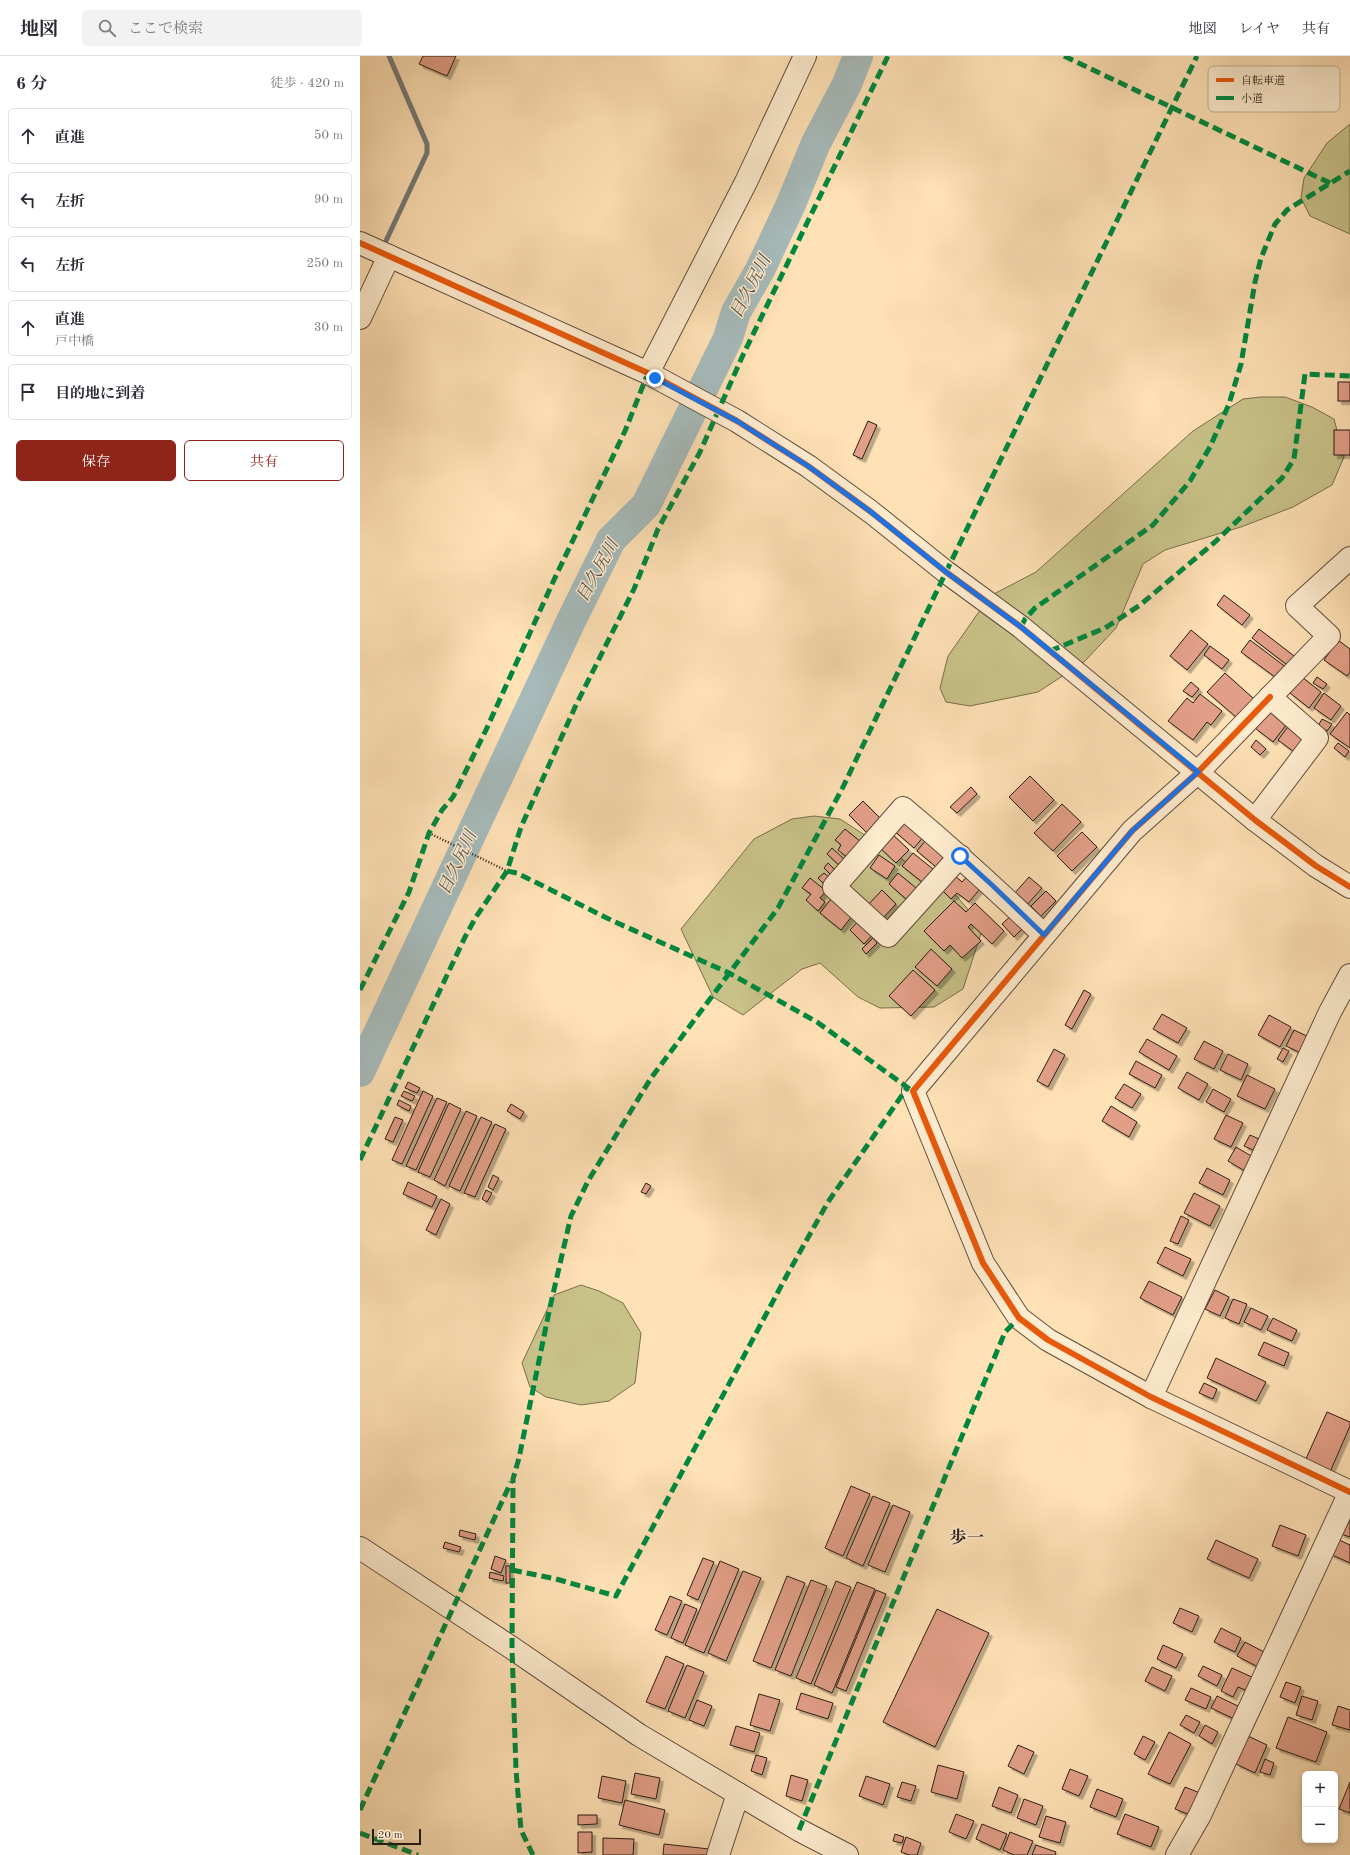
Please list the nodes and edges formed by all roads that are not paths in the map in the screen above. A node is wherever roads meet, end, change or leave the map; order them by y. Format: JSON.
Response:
{"nodes":[{"id":1,"x":805,"y":56,"type":"edge"},
{"id":2,"x":360,"y":243,"type":"edge"},
{"id":3,"x":389,"y":256,"type":"junction"},
{"id":4,"x":360,"y":318,"type":"edge"},
{"id":5,"x":652,"y":376,"type":"junction"},
{"id":6,"x":1350,"y":558,"type":"edge"},
{"id":7,"x":1270,"y":697,"type":"junction"},
{"id":8,"x":1198,"y":772,"type":"junction"},
{"id":9,"x":1255,"y":820,"type":"junction"},
{"id":10,"x":960,"y":856,"type":"junction"},
{"id":11,"x":1350,"y":888,"type":"edge"},
{"id":12,"x":1044,"y":935,"type":"junction"},
{"id":13,"x":1350,"y":975,"type":"edge"},
{"id":14,"x":1151,"y":1397,"type":"junction"},
{"id":15,"x":1350,"y":1492,"type":"edge"},
{"id":16,"x":360,"y":1548,"type":"edge"},
{"id":17,"x":738,"y":1794,"type":"junction"},
{"id":18,"x":718,"y":1855,"type":"edge"},
{"id":19,"x":847,"y":1855,"type":"edge"},
{"id":20,"x":1177,"y":1855,"type":"edge"}],
"edges":[{"from":1,"to":5,"type":"street"},
{"from":2,"to":3,"type":"street"},
{"from":3,"to":4,"type":"street"},
{"from":3,"to":5,"type":"street"},
{"from":5,"to":8,"type":"street"},
{"from":6,"to":7,"type":"street"},
{"from":7,"to":8,"type":"street"},
{"from":7,"to":9,"type":"street"},
{"from":8,"to":9,"type":"street"},
{"from":8,"to":12,"type":"street"},
{"from":9,"to":11,"type":"street"},
{"from":10,"to":10,"type":"street"},
{"from":10,"to":12,"type":"street"},
{"from":12,"to":14,"type":"street"},
{"from":13,"to":14,"type":"street"},
{"from":14,"to":15,"type":"street"},
{"from":15,"to":20,"type":"street"},
{"from":16,"to":17,"type":"street"},
{"from":17,"to":18,"type":"street"},
{"from":17,"to":19,"type":"street"}]}
